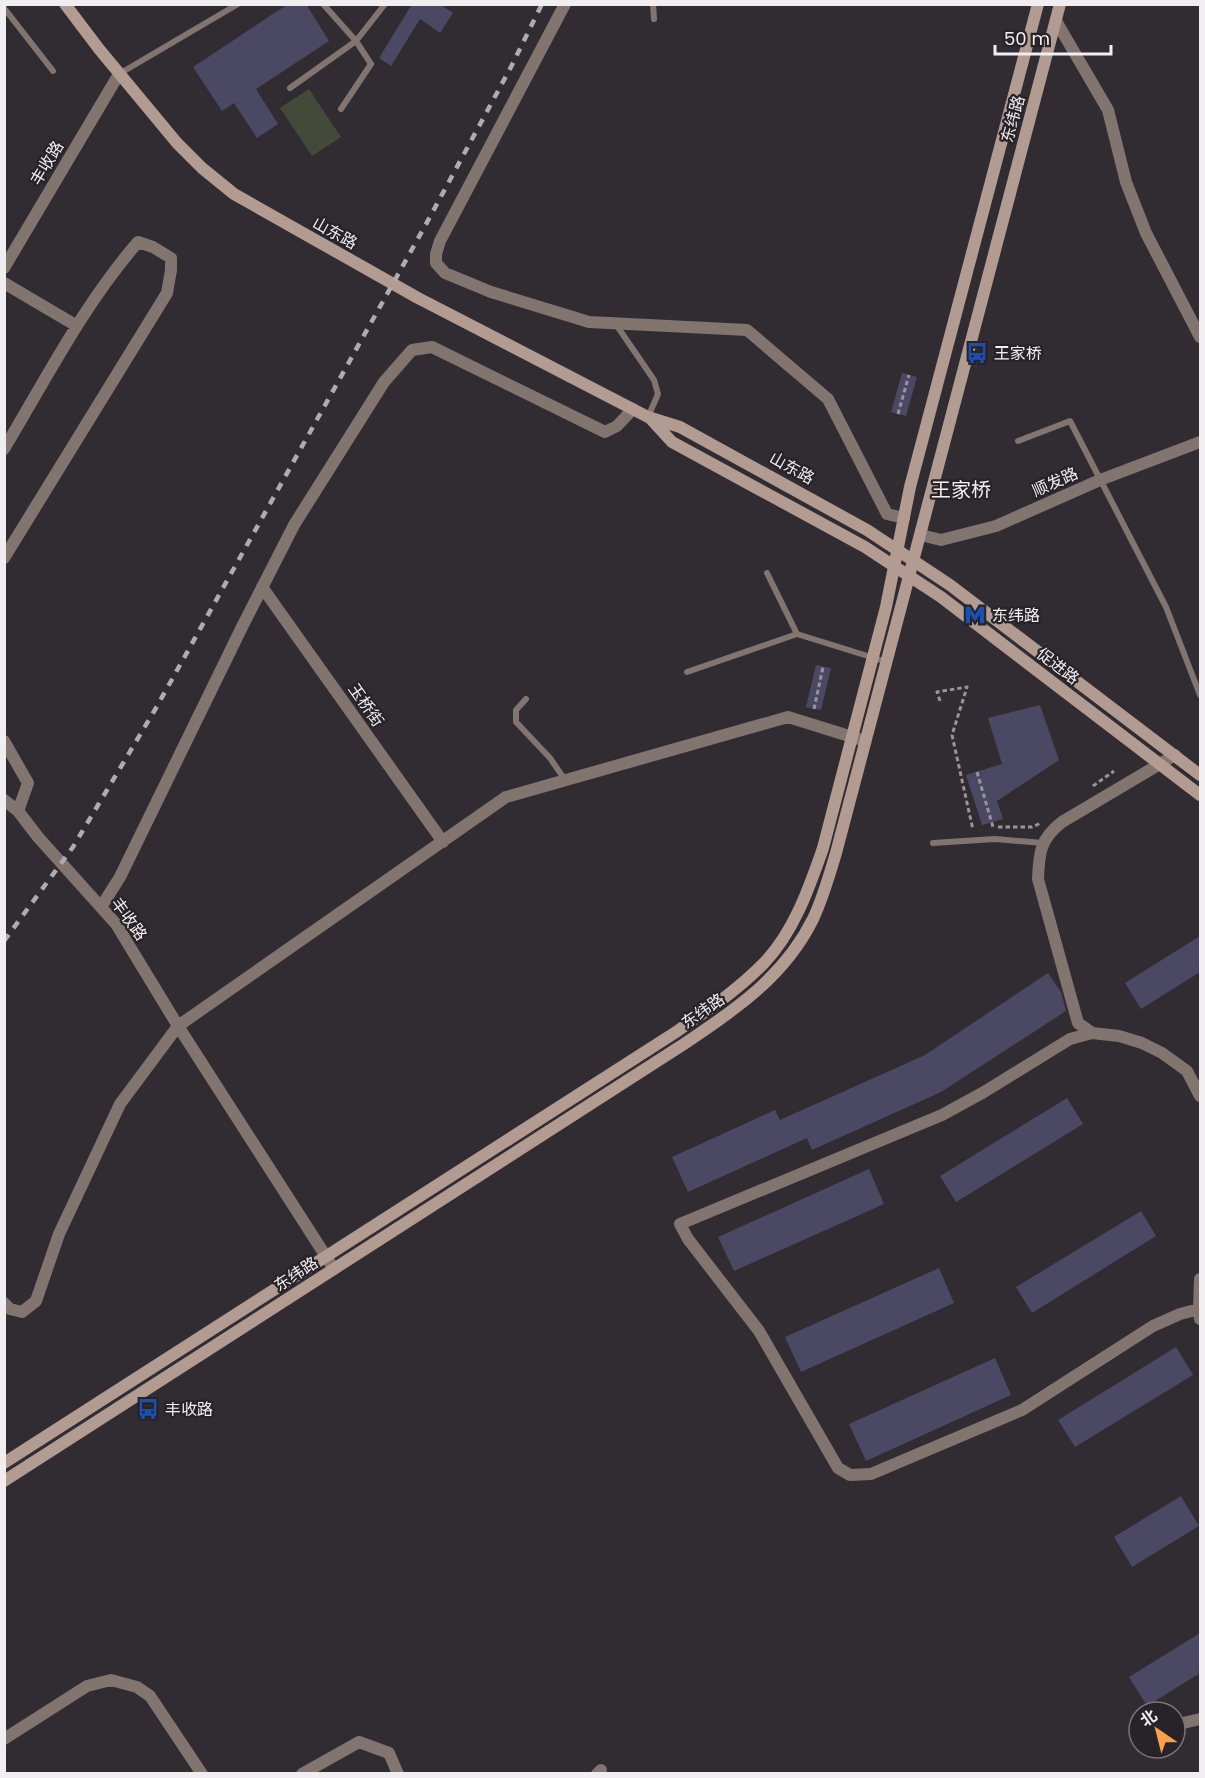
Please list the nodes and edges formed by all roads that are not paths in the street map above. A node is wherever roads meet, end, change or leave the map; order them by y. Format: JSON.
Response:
{"nodes":[{"id":1,"x":65,"y":4,"type":"edge"},
{"id":2,"x":238,"y":4,"type":"edge"},
{"id":3,"x":323,"y":4,"type":"edge"},
{"id":4,"x":385,"y":4,"type":"edge"},
{"id":5,"x":565,"y":4,"type":"edge"},
{"id":6,"x":653,"y":4,"type":"edge"},
{"id":7,"x":1038,"y":4,"type":"edge"},
{"id":8,"x":1060,"y":4,"type":"edge"},
{"id":9,"x":4,"y":8,"type":"edge"},
{"id":10,"x":654,"y":19,"type":"dead end"},
{"id":11,"x":1056,"y":21,"type":"junction"},
{"id":12,"x":357,"y":41,"type":"junction"},
{"id":13,"x":54,"y":71,"type":"dead end"},
{"id":14,"x":119,"y":74,"type":"junction"},
{"id":15,"x":290,"y":87,"type":"dead end"},
{"id":16,"x":341,"y":109,"type":"dead end"},
{"id":17,"x":4,"y":268,"type":"edge"},
{"id":18,"x":4,"y":283,"type":"edge"},
{"id":19,"x":615,"y":323,"type":"junction"},
{"id":20,"x":77,"y":326,"type":"junction"},
{"id":21,"x":1200,"y":337,"type":"edge"},
{"id":22,"x":633,"y":409,"type":"junction"},
{"id":23,"x":648,"y":417,"type":"junction"},
{"id":24,"x":1018,"y":441,"type":"dead end"},
{"id":25,"x":1200,"y":442,"type":"edge"},
{"id":26,"x":4,"y":449,"type":"edge"},
{"id":27,"x":1100,"y":480,"type":"junction"},
{"id":28,"x":904,"y":519,"type":"junction"},
{"id":29,"x":921,"y":535,"type":"junction"},
{"id":30,"x":897,"y":549,"type":"junction"},
{"id":31,"x":5,"y":558,"type":"edge"},
{"id":32,"x":914,"y":560,"type":"junction"},
{"id":33,"x":894,"y":566,"type":"junction"},
{"id":34,"x":767,"y":573,"type":"dead end"},
{"id":35,"x":910,"y":576,"type":"junction"},
{"id":36,"x":262,"y":588,"type":"junction"},
{"id":37,"x":796,"y":634,"type":"junction"},
{"id":38,"x":872,"y":657,"type":"junction"},
{"id":39,"x":887,"y":662,"type":"junction"},
{"id":40,"x":687,"y":672,"type":"dead end"},
{"id":41,"x":1200,"y":695,"type":"edge"},
{"id":42,"x":526,"y":699,"type":"dead end"},
{"id":43,"x":852,"y":737,"type":"junction"},
{"id":44,"x":4,"y":741,"type":"edge"},
{"id":45,"x":866,"y":741,"type":"junction"},
{"id":46,"x":1175,"y":755,"type":"junction"},
{"id":47,"x":1160,"y":764,"type":"junction"},
{"id":48,"x":1200,"y":773,"type":"edge"},
{"id":49,"x":565,"y":781,"type":"junction"},
{"id":50,"x":1199,"y":791,"type":"edge"},
{"id":51,"x":4,"y":800,"type":"edge"},
{"id":52,"x":18,"y":811,"type":"junction"},
{"id":53,"x":443,"y":842,"type":"junction"},
{"id":54,"x":933,"y":843,"type":"dead end"},
{"id":55,"x":1043,"y":843,"type":"junction"},
{"id":56,"x":101,"y":907,"type":"junction"},
{"id":57,"x":178,"y":1026,"type":"junction"},
{"id":58,"x":1092,"y":1033,"type":"junction"},
{"id":59,"x":1200,"y":1096,"type":"edge"},
{"id":60,"x":326,"y":1256,"type":"junction"},
{"id":61,"x":334,"y":1269,"type":"junction"},
{"id":62,"x":1200,"y":1279,"type":"edge"},
{"id":63,"x":4,"y":1303,"type":"edge"},
{"id":64,"x":1200,"y":1314,"type":"edge"},
{"id":65,"x":4,"y":1462,"type":"edge"},
{"id":66,"x":4,"y":1481,"type":"edge"},
{"id":67,"x":4,"y":1739,"type":"edge"},
{"id":68,"x":202,"y":1773,"type":"edge"},
{"id":69,"x":302,"y":1773,"type":"edge"},
{"id":70,"x":398,"y":1773,"type":"edge"}],
"edges":[{"from":1,"to":14,"type":"main road","name":"山东路"},
{"from":2,"to":14,"type":"lane"},
{"from":3,"to":12,"type":"lane"},
{"from":4,"to":12,"type":"lane"},
{"from":5,"to":19,"type":"street"},
{"from":6,"to":10,"type":"lane"},
{"from":7,"to":28,"type":"main road","name":"东纬路"},
{"from":8,"to":11,"type":"main road","name":"东纬路"},
{"from":9,"to":13,"type":"lane"},
{"from":11,"to":21,"type":"street"},
{"from":11,"to":29,"type":"main road","name":"东纬路"},
{"from":12,"to":15,"type":"lane"},
{"from":12,"to":16,"type":"lane"},
{"from":14,"to":17,"type":"street","name":"丰收路"},
{"from":14,"to":22,"type":"main road","name":"山东路"},
{"from":18,"to":20,"type":"street"},
{"from":19,"to":23,"type":"lane"},
{"from":19,"to":28,"type":"street"},
{"from":20,"to":26,"type":"street"},
{"from":20,"to":31,"type":"street"},
{"from":22,"to":23,"type":"main road","name":"山东路"},
{"from":22,"to":36,"type":"street"},
{"from":23,"to":30,"type":"main road","name":"山东路"},
{"from":23,"to":33,"type":"main road","name":"山东路"},
{"from":24,"to":27,"type":"lane"},
{"from":25,"to":27,"type":"street","name":"顺发路"},
{"from":27,"to":29,"type":"street","name":"顺发路"},
{"from":27,"to":41,"type":"lane"},
{"from":28,"to":30,"type":"main road","name":"东纬路"},
{"from":29,"to":32,"type":"main road","name":"东纬路"},
{"from":30,"to":32,"type":"main road","name":"山东路"},
{"from":30,"to":33,"type":"main road","name":"东纬路"},
{"from":32,"to":35,"type":"main road","name":"东纬路"},
{"from":32,"to":46,"type":"main road","name":"促进路"},
{"from":33,"to":35,"type":"main road","name":"促进路"},
{"from":33,"to":38,"type":"main road","name":"东纬路"},
{"from":34,"to":37,"type":"lane"},
{"from":35,"to":39,"type":"main road","name":"东纬路"},
{"from":35,"to":47,"type":"main road","name":"促进路"},
{"from":36,"to":53,"type":"street","name":"玉桥街"},
{"from":36,"to":56,"type":"street"},
{"from":37,"to":38,"type":"lane"},
{"from":37,"to":40,"type":"lane"},
{"from":38,"to":39,"type":"lane"},
{"from":38,"to":43,"type":"main road","name":"东纬路"},
{"from":39,"to":45,"type":"main road","name":"东纬路"},
{"from":42,"to":49,"type":"lane"},
{"from":43,"to":45,"type":"street"},
{"from":43,"to":49,"type":"street"},
{"from":43,"to":60,"type":"main road","name":"东纬路"},
{"from":44,"to":52,"type":"street"},
{"from":45,"to":61,"type":"main road","name":"东纬路"},
{"from":46,"to":47,"type":"street"},
{"from":46,"to":48,"type":"main road","name":"促进路"},
{"from":47,"to":50,"type":"main road","name":"促进路"},
{"from":47,"to":55,"type":"street"},
{"from":48,"to":50,"type":"street"},
{"from":49,"to":53,"type":"street"},
{"from":51,"to":52,"type":"street","name":"丰收路"},
{"from":52,"to":56,"type":"street","name":"丰收路"},
{"from":53,"to":57,"type":"street"},
{"from":54,"to":55,"type":"lane"},
{"from":55,"to":58,"type":"street"},
{"from":56,"to":57,"type":"street","name":"丰收路"},
{"from":57,"to":60,"type":"street","name":"丰收路"},
{"from":57,"to":63,"type":"street"},
{"from":58,"to":59,"type":"street"},
{"from":58,"to":64,"type":"street"},
{"from":60,"to":61,"type":"street","name":"丰收路"},
{"from":60,"to":65,"type":"main road","name":"东纬路"},
{"from":61,"to":66,"type":"main road","name":"东纬路"},
{"from":62,"to":64,"type":"street"},
{"from":67,"to":68,"type":"street"},
{"from":69,"to":70,"type":"street"}]}
